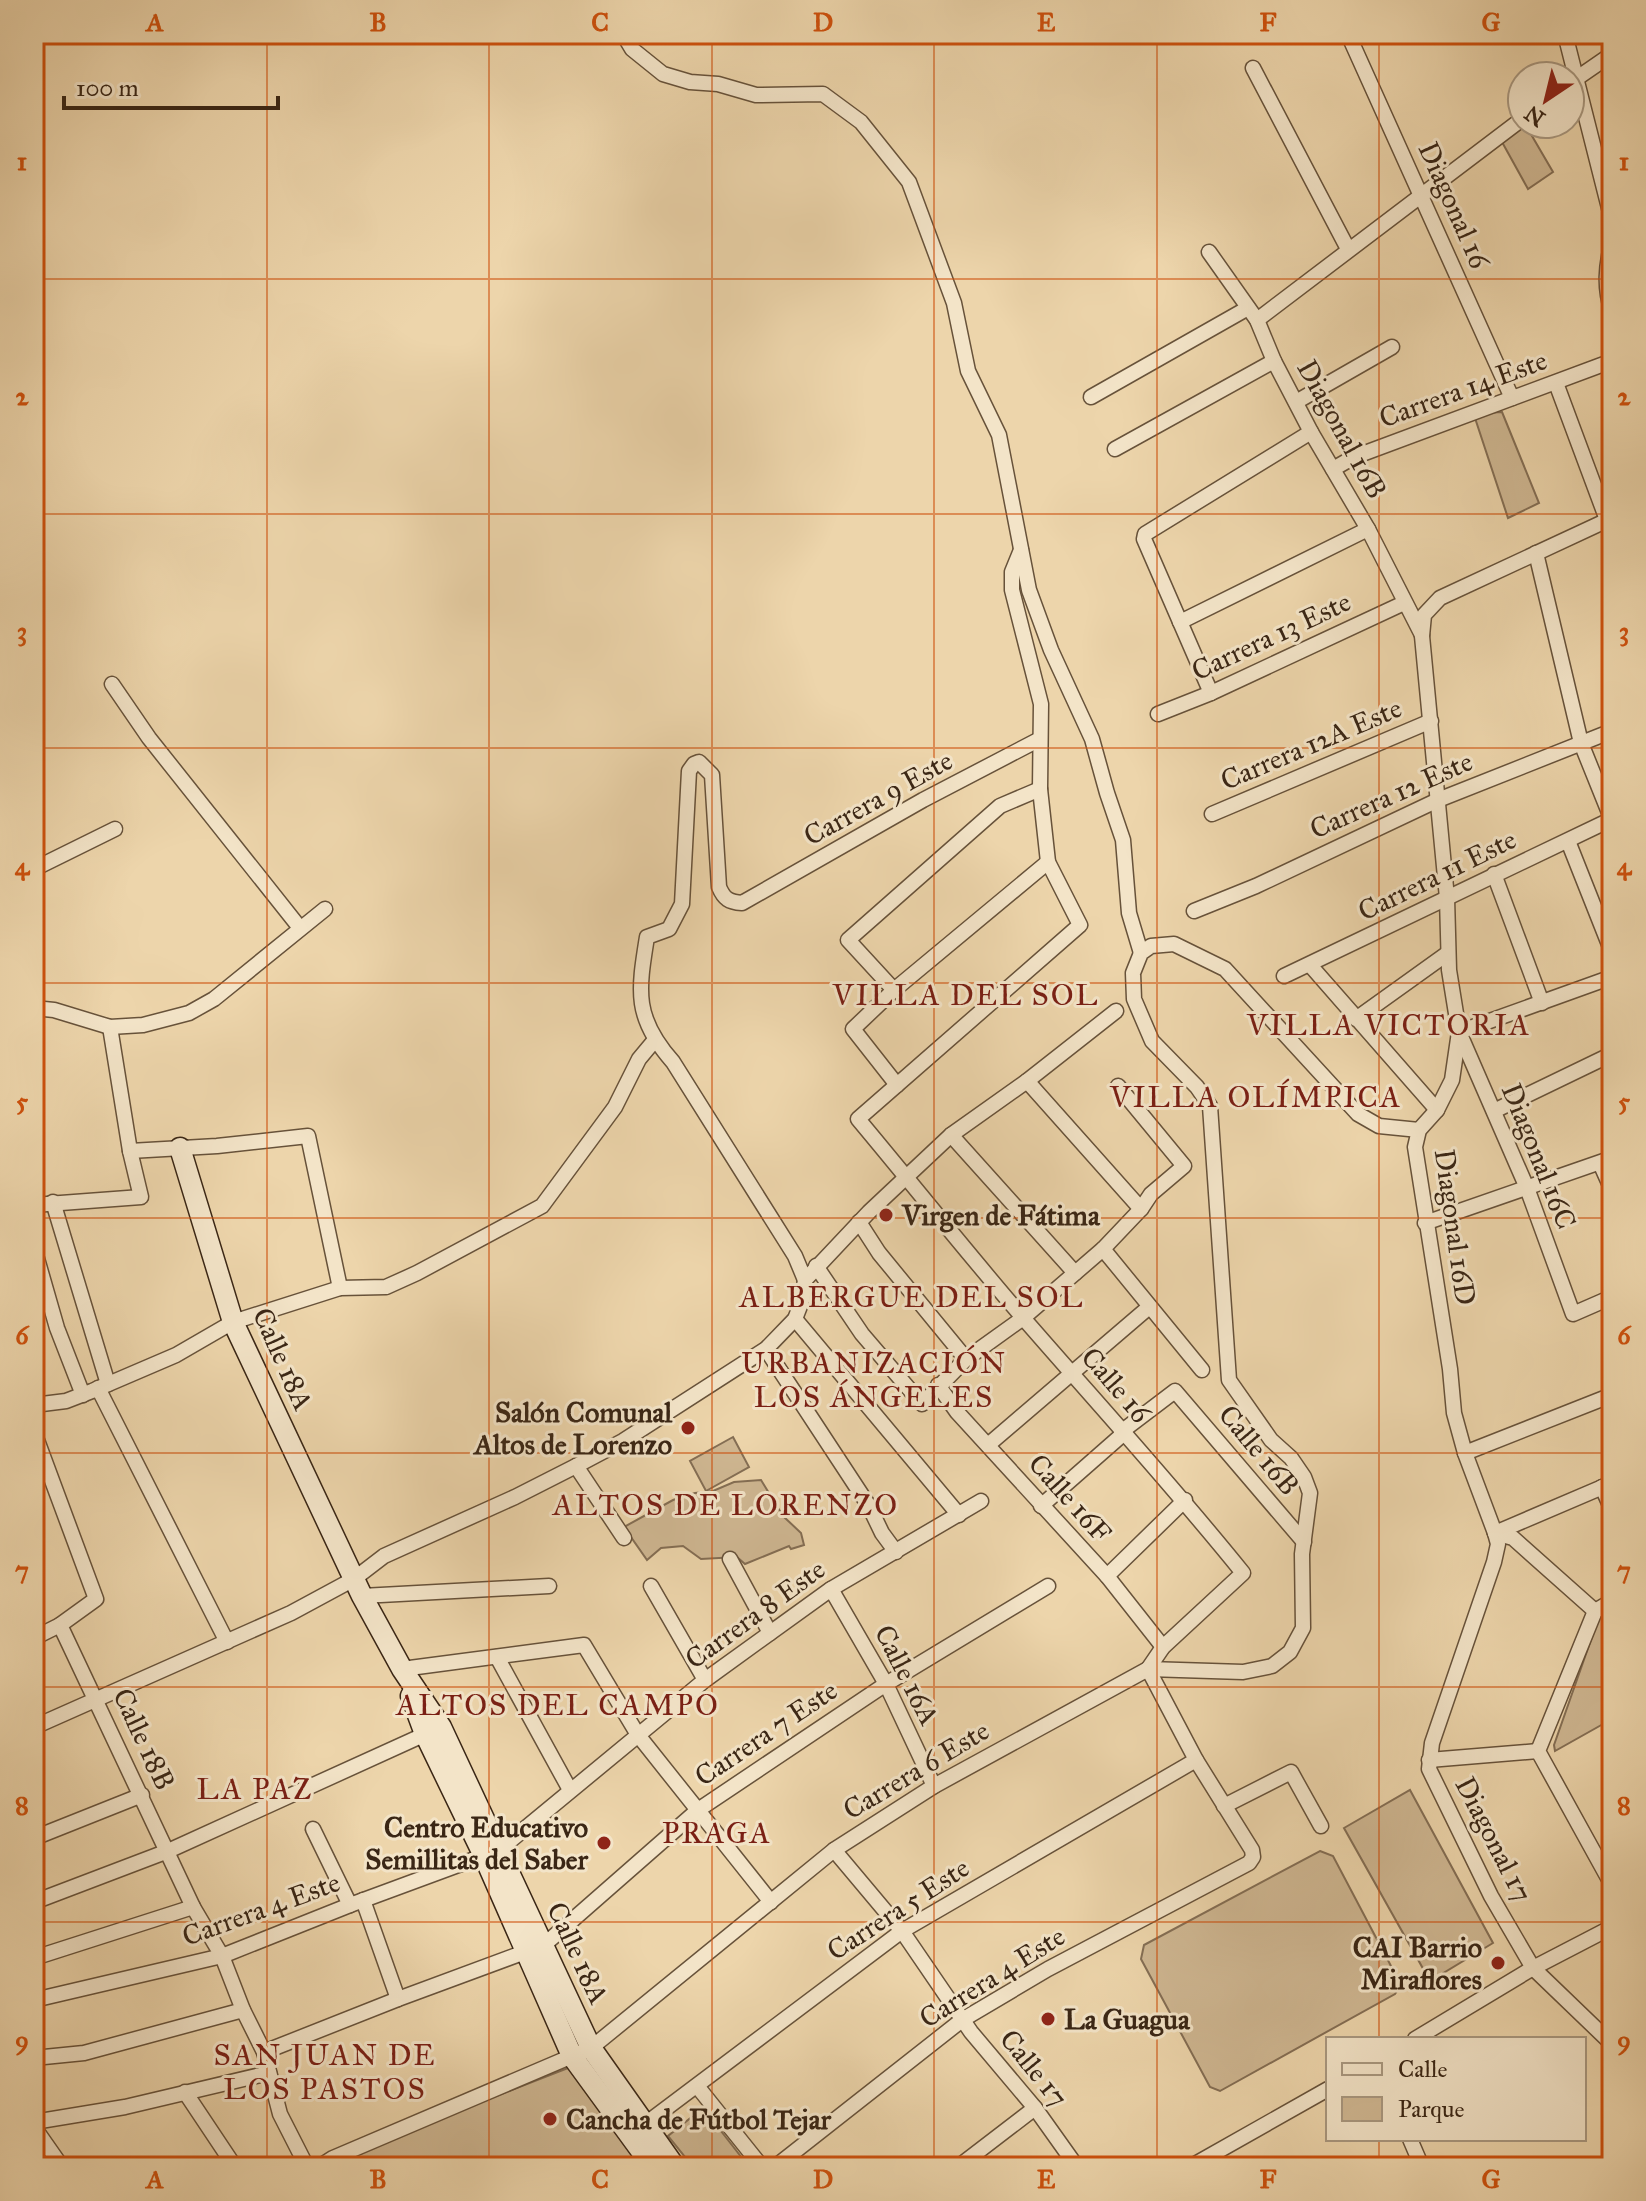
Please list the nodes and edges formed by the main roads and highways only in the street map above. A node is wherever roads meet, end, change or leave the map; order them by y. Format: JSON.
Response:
{"nodes":[{"id":1,"x":180,"y":1148,"type":"road end"},
{"id":2,"x":582,"y":2052,"type":"junction"},
{"id":3,"x":668,"y":2166,"type":"edge"}],
"edges":[{"from":1,"to":2,"type":"main road","name":"Calle 18A"},
{"from":2,"to":3,"type":"main road","name":"Calle 18A"},
{"from":2,"to":3,"type":"main road","name":"Calle 18A"}]}
